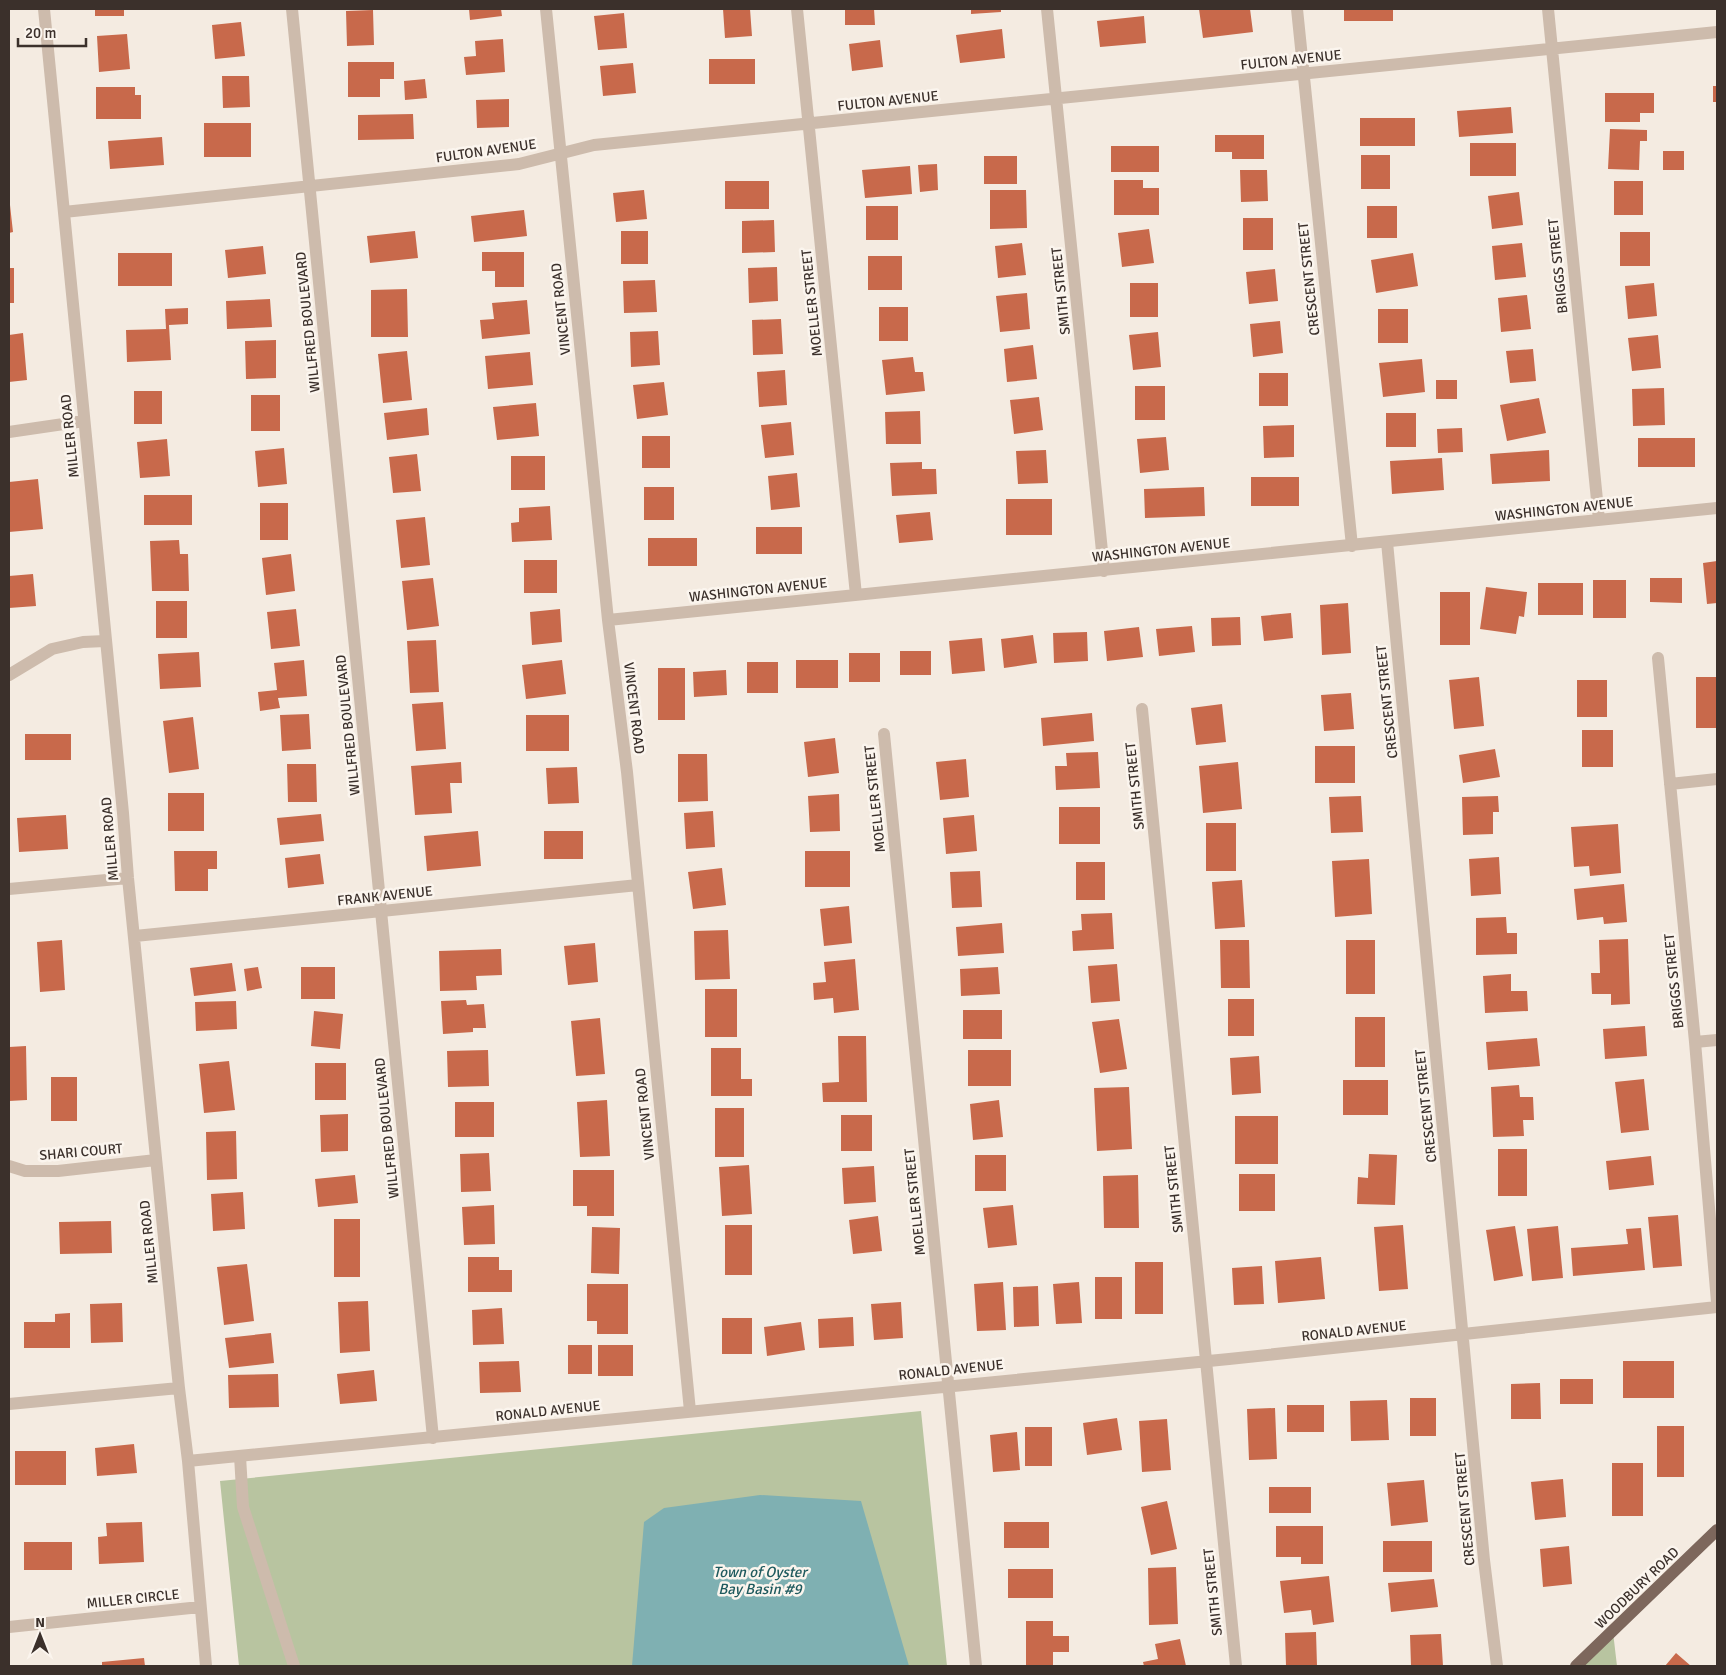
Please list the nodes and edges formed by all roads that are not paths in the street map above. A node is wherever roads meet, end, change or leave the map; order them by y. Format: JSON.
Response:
{"nodes":[{"id":1,"x":44,"y":9,"type":"edge"},
{"id":2,"x":292,"y":9,"type":"edge"},
{"id":3,"x":546,"y":9,"type":"edge"},
{"id":4,"x":797,"y":9,"type":"edge"},
{"id":5,"x":1047,"y":9,"type":"edge"},
{"id":6,"x":1297,"y":9,"type":"edge"},
{"id":7,"x":1548,"y":9,"type":"edge"},
{"id":8,"x":1717,"y":32,"type":"edge"},
{"id":9,"x":1552,"y":49,"type":"junction"},
{"id":10,"x":1304,"y":74,"type":"junction"},
{"id":11,"x":1057,"y":99,"type":"junction"},
{"id":12,"x":809,"y":124,"type":"junction"},
{"id":13,"x":561,"y":154,"type":"junction"},
{"id":14,"x":310,"y":186,"type":"junction"},
{"id":15,"x":64,"y":212,"type":"junction"},
{"id":16,"x":84,"y":422,"type":"junction"},
{"id":17,"x":9,"y":432,"type":"edge"},
{"id":18,"x":1717,"y":508,"type":"edge"},
{"id":19,"x":1599,"y":520,"type":"junction"},
{"id":20,"x":1387,"y":542,"type":"junction"},
{"id":21,"x":1352,"y":546,"type":"junction"},
{"id":22,"x":1104,"y":570,"type":"junction"},
{"id":23,"x":856,"y":595,"type":"junction"},
{"id":24,"x":608,"y":620,"type":"junction"},
{"id":25,"x":105,"y":641,"type":"junction"},
{"id":26,"x":1658,"y":658,"type":"dead end"},
{"id":27,"x":9,"y":675,"type":"edge"},
{"id":28,"x":1142,"y":709,"type":"dead end"},
{"id":29,"x":884,"y":734,"type":"dead end"},
{"id":30,"x":1717,"y":779,"type":"edge"},
{"id":31,"x":1670,"y":784,"type":"junction"},
{"id":32,"x":128,"y":878,"type":"junction"},
{"id":33,"x":638,"y":885,"type":"junction"},
{"id":34,"x":9,"y":889,"type":"edge"},
{"id":35,"x":381,"y":911,"type":"junction"},
{"id":36,"x":135,"y":936,"type":"junction"},
{"id":37,"x":1717,"y":1040,"type":"edge"},
{"id":38,"x":1695,"y":1042,"type":"junction"},
{"id":39,"x":156,"y":1160,"type":"junction"},
{"id":40,"x":9,"y":1166,"type":"edge"},
{"id":41,"x":1717,"y":1302,"type":"edge"},
{"id":42,"x":1717,"y":1307,"type":"edge"},
{"id":43,"x":1464,"y":1335,"type":"junction"},
{"id":44,"x":1206,"y":1361,"type":"junction"},
{"id":45,"x":948,"y":1386,"type":"junction"},
{"id":46,"x":179,"y":1388,"type":"junction"},
{"id":47,"x":9,"y":1404,"type":"edge"},
{"id":48,"x":690,"y":1412,"type":"junction"},
{"id":49,"x":433,"y":1438,"type":"junction"},
{"id":50,"x":240,"y":1456,"type":"junction"},
{"id":51,"x":188,"y":1461,"type":"junction"},
{"id":52,"x":1717,"y":1530,"type":"edge"},
{"id":53,"x":200,"y":1607,"type":"junction"},
{"id":54,"x":9,"y":1627,"type":"edge"},
{"id":55,"x":206,"y":1666,"type":"edge"},
{"id":56,"x":294,"y":1666,"type":"edge"},
{"id":57,"x":976,"y":1666,"type":"edge"},
{"id":58,"x":1236,"y":1666,"type":"edge"},
{"id":59,"x":1497,"y":1666,"type":"edge"},
{"id":60,"x":1576,"y":1666,"type":"edge"}],
"edges":[{"from":1,"to":15,"type":"street","name":"MILLER ROAD"},
{"from":2,"to":14,"type":"street","name":"WILLFRED BOULEVARD"},
{"from":3,"to":13,"type":"street","name":"VINCENT ROAD"},
{"from":4,"to":12,"type":"street","name":"MOELLER STREET"},
{"from":5,"to":11,"type":"street","name":"SMITH STREET"},
{"from":6,"to":10,"type":"street","name":"CRESCENT STREET"},
{"from":7,"to":9,"type":"street","name":"BRIGGS STREET"},
{"from":8,"to":9,"type":"street","name":"FULTON AVENUE"},
{"from":9,"to":10,"type":"street","name":"FULTON AVENUE"},
{"from":9,"to":19,"type":"street","name":"BRIGGS STREET"},
{"from":10,"to":11,"type":"street","name":"FULTON AVENUE"},
{"from":10,"to":21,"type":"street","name":"CRESCENT STREET"},
{"from":11,"to":12,"type":"street","name":"FULTON AVENUE"},
{"from":11,"to":22,"type":"street","name":"SMITH STREET"},
{"from":12,"to":13,"type":"street","name":"FULTON AVENUE"},
{"from":12,"to":23,"type":"street","name":"MOELLER STREET"},
{"from":13,"to":14,"type":"street","name":"FULTON AVENUE"},
{"from":13,"to":24,"type":"street","name":"VINCENT ROAD"},
{"from":14,"to":15,"type":"street","name":"FULTON AVENUE"},
{"from":14,"to":35,"type":"street","name":"WILLFRED BOULEVARD"},
{"from":15,"to":16,"type":"street","name":"MILLER ROAD"},
{"from":16,"to":17,"type":"street"},
{"from":16,"to":25,"type":"street","name":"MILLER ROAD"},
{"from":18,"to":19,"type":"street","name":"WASHINGTON AVENUE"},
{"from":19,"to":20,"type":"street","name":"WASHINGTON AVENUE"},
{"from":20,"to":21,"type":"street","name":"WASHINGTON AVENUE"},
{"from":20,"to":43,"type":"street","name":"CRESCENT STREET"},
{"from":21,"to":22,"type":"street","name":"WASHINGTON AVENUE"},
{"from":22,"to":23,"type":"street","name":"WASHINGTON AVENUE"},
{"from":23,"to":24,"type":"street","name":"WASHINGTON AVENUE"},
{"from":24,"to":33,"type":"street","name":"VINCENT ROAD"},
{"from":25,"to":27,"type":"street"},
{"from":25,"to":32,"type":"street","name":"MILLER ROAD"},
{"from":26,"to":31,"type":"street","name":"BRIGGS STREET"},
{"from":28,"to":44,"type":"street","name":"SMITH STREET"},
{"from":29,"to":45,"type":"street","name":"MOELLER STREET"},
{"from":30,"to":31,"type":"street"},
{"from":31,"to":38,"type":"street","name":"BRIGGS STREET"},
{"from":32,"to":34,"type":"street"},
{"from":32,"to":36,"type":"street","name":"MILLER ROAD"},
{"from":33,"to":35,"type":"street","name":"FRANK AVENUE"},
{"from":33,"to":48,"type":"street","name":"VINCENT ROAD"},
{"from":35,"to":36,"type":"street","name":"FRANK AVENUE"},
{"from":35,"to":49,"type":"street","name":"WILLFRED BOULEVARD"},
{"from":36,"to":39,"type":"street","name":"MILLER ROAD"},
{"from":37,"to":38,"type":"street"},
{"from":38,"to":41,"type":"street","name":"BRIGGS STREET"},
{"from":39,"to":40,"type":"street","name":"SHARI COURT"},
{"from":39,"to":46,"type":"street","name":"MILLER ROAD"},
{"from":42,"to":43,"type":"street","name":"RONALD AVENUE"},
{"from":43,"to":44,"type":"street","name":"RONALD AVENUE"},
{"from":43,"to":59,"type":"street","name":"CRESCENT STREET"},
{"from":44,"to":45,"type":"street","name":"RONALD AVENUE"},
{"from":44,"to":58,"type":"street","name":"SMITH STREET"},
{"from":45,"to":48,"type":"street","name":"RONALD AVENUE"},
{"from":45,"to":57,"type":"street","name":"MOELLER STREET"},
{"from":46,"to":47,"type":"street"},
{"from":46,"to":51,"type":"street","name":"MILLER ROAD"},
{"from":48,"to":49,"type":"street","name":"RONALD AVENUE"},
{"from":49,"to":50,"type":"street","name":"RONALD AVENUE"},
{"from":50,"to":51,"type":"street","name":"RONALD AVENUE"},
{"from":50,"to":56,"type":"street"},
{"from":51,"to":53,"type":"street","name":"MILLER ROAD"},
{"from":52,"to":60,"type":"main road","name":"WOODBURY ROAD"},
{"from":53,"to":54,"type":"street","name":"MILLER CIRCLE"},
{"from":53,"to":55,"type":"street","name":"MILLER ROAD"}]}
